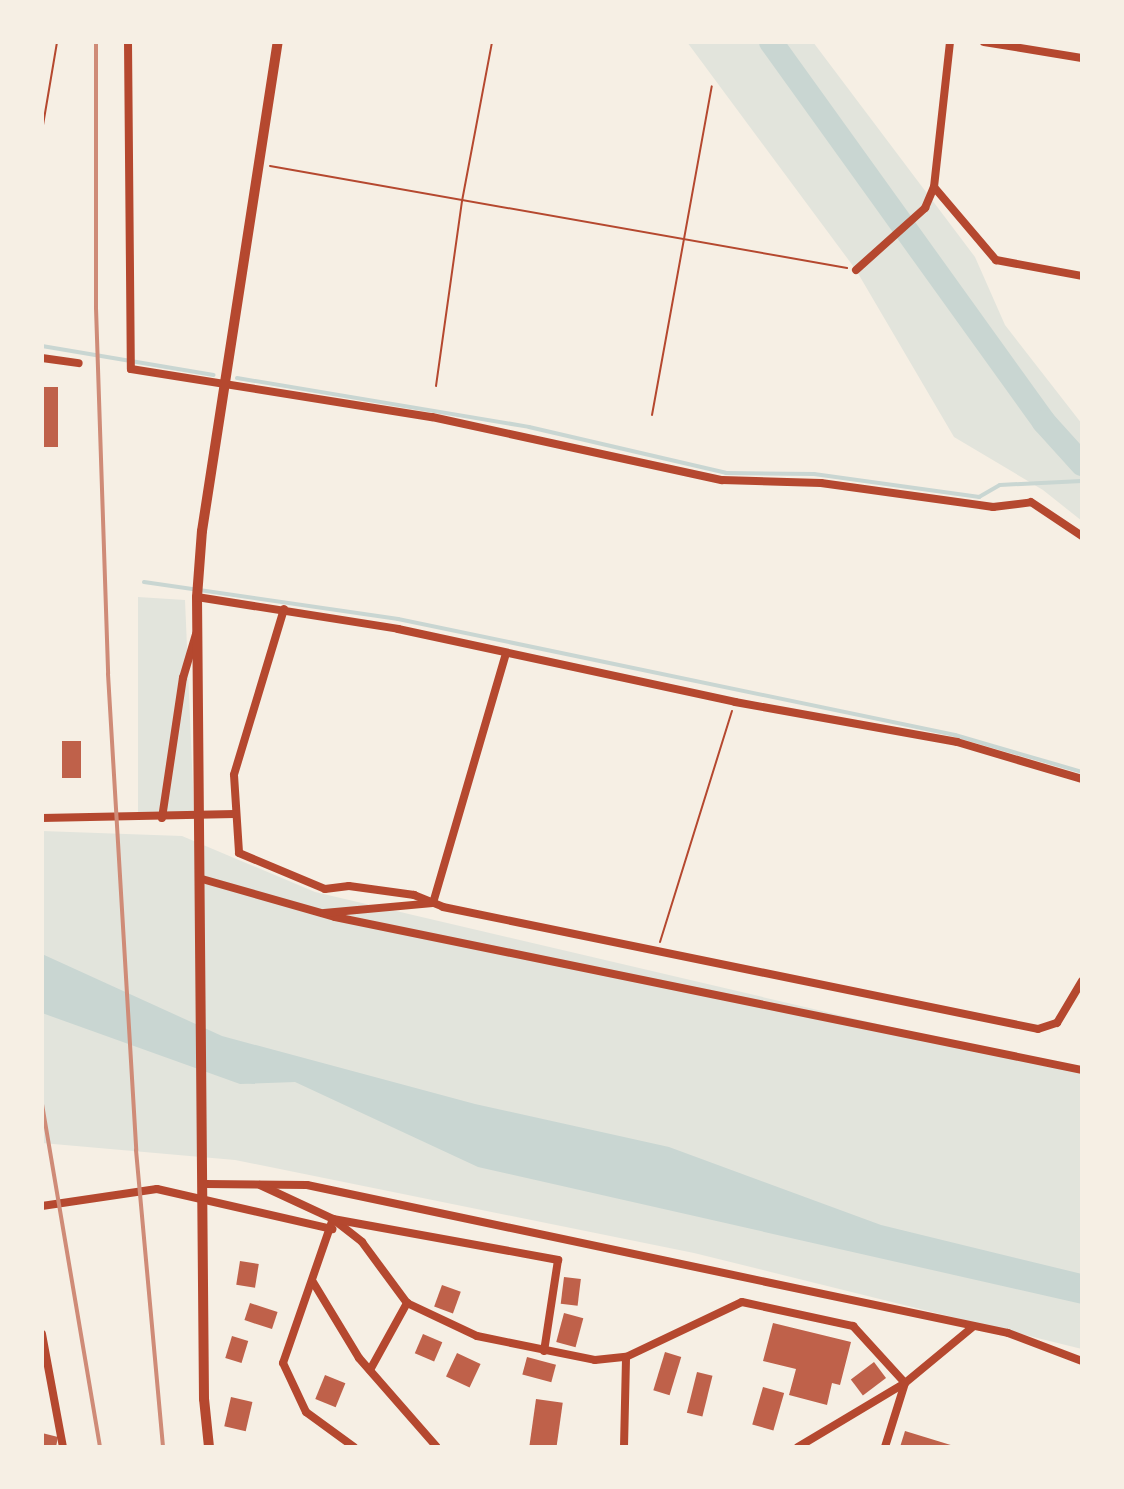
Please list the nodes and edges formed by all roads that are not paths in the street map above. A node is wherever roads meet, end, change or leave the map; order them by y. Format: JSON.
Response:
{"nodes":[{"id":1,"x":128,"y":42,"type":"edge"},
{"id":2,"x":278,"y":42,"type":"edge"},
{"id":3,"x":950,"y":42,"type":"edge"},
{"id":4,"x":984,"y":42,"type":"edge"},
{"id":5,"x":1082,"y":58,"type":"edge"},
{"id":6,"x":934,"y":187,"type":"junction"},
{"id":7,"x":856,"y":270,"type":"road end"},
{"id":8,"x":1082,"y":276,"type":"edge"},
{"id":9,"x":42,"y":358,"type":"edge"},
{"id":10,"x":79,"y":363,"type":"dead end"},
{"id":11,"x":224,"y":386,"type":"junction"},
{"id":12,"x":1082,"y":536,"type":"edge"},
{"id":13,"x":197,"y":597,"type":"junction"},
{"id":14,"x":284,"y":609,"type":"junction"},
{"id":15,"x":198,"y":631,"type":"junction"},
{"id":16,"x":506,"y":654,"type":"junction"},
{"id":17,"x":1082,"y":779,"type":"edge"},
{"id":18,"x":235,"y":814,"type":"junction"},
{"id":19,"x":42,"y":818,"type":"edge"},
{"id":20,"x":162,"y":818,"type":"junction"},
{"id":21,"x":202,"y":881,"type":"junction"},
{"id":22,"x":433,"y":903,"type":"junction"},
{"id":23,"x":320,"y":914,"type":"junction"},
{"id":24,"x":1082,"y":981,"type":"edge"},
{"id":25,"x":1082,"y":1070,"type":"edge"},
{"id":26,"x":252,"y":1181,"type":"junction"},
{"id":27,"x":206,"y":1188,"type":"junction"},
{"id":28,"x":42,"y":1206,"type":"edge"},
{"id":29,"x":333,"y":1219,"type":"junction"},
{"id":30,"x":332,"y":1229,"type":"junction"},
{"id":31,"x":313,"y":1282,"type":"junction"},
{"id":32,"x":407,"y":1303,"type":"junction"},
{"id":33,"x":974,"y":1326,"type":"junction"},
{"id":34,"x":42,"y":1334,"type":"edge"},
{"id":35,"x":544,"y":1351,"type":"junction"},
{"id":36,"x":626,"y":1357,"type":"junction"},
{"id":37,"x":1082,"y":1361,"type":"edge"},
{"id":38,"x":370,"y":1370,"type":"junction"},
{"id":39,"x":905,"y":1383,"type":"junction"},
{"id":40,"x":434,"y":1446,"type":"edge"},
{"id":41,"x":63,"y":1447,"type":"edge"},
{"id":42,"x":209,"y":1447,"type":"edge"},
{"id":43,"x":354,"y":1447,"type":"edge"},
{"id":44,"x":624,"y":1447,"type":"edge"},
{"id":45,"x":798,"y":1447,"type":"edge"},
{"id":46,"x":885,"y":1447,"type":"edge"}],
"edges":[{"from":1,"to":11,"type":"street"},
{"from":2,"to":11,"type":"street"},
{"from":3,"to":6,"type":"street"},
{"from":4,"to":5,"type":"street"},
{"from":6,"to":7,"type":"street"},
{"from":6,"to":8,"type":"street"},
{"from":9,"to":10,"type":"street"},
{"from":11,"to":12,"type":"street"},
{"from":11,"to":13,"type":"street"},
{"from":13,"to":14,"type":"street"},
{"from":13,"to":15,"type":"street"},
{"from":14,"to":16,"type":"street"},
{"from":14,"to":18,"type":"street"},
{"from":15,"to":20,"type":"street"},
{"from":15,"to":21,"type":"street"},
{"from":16,"to":17,"type":"street"},
{"from":16,"to":22,"type":"street"},
{"from":18,"to":20,"type":"street"},
{"from":18,"to":22,"type":"street"},
{"from":19,"to":20,"type":"street"},
{"from":21,"to":23,"type":"street"},
{"from":21,"to":27,"type":"street"},
{"from":22,"to":23,"type":"street"},
{"from":22,"to":24,"type":"street"},
{"from":23,"to":25,"type":"street"},
{"from":26,"to":27,"type":"street"},
{"from":26,"to":29,"type":"street"},
{"from":26,"to":33,"type":"street"},
{"from":27,"to":42,"type":"street"},
{"from":28,"to":30,"type":"street"},
{"from":29,"to":30,"type":"street"},
{"from":29,"to":32,"type":"street"},
{"from":29,"to":35,"type":"street"},
{"from":30,"to":31,"type":"street"},
{"from":31,"to":38,"type":"street"},
{"from":31,"to":43,"type":"street"},
{"from":32,"to":35,"type":"street"},
{"from":32,"to":38,"type":"street"},
{"from":33,"to":37,"type":"street"},
{"from":33,"to":39,"type":"street"},
{"from":34,"to":41,"type":"street"},
{"from":35,"to":36,"type":"street"},
{"from":36,"to":39,"type":"street"},
{"from":36,"to":44,"type":"street"},
{"from":38,"to":40,"type":"street"},
{"from":39,"to":45,"type":"street"},
{"from":39,"to":46,"type":"street"}]}
